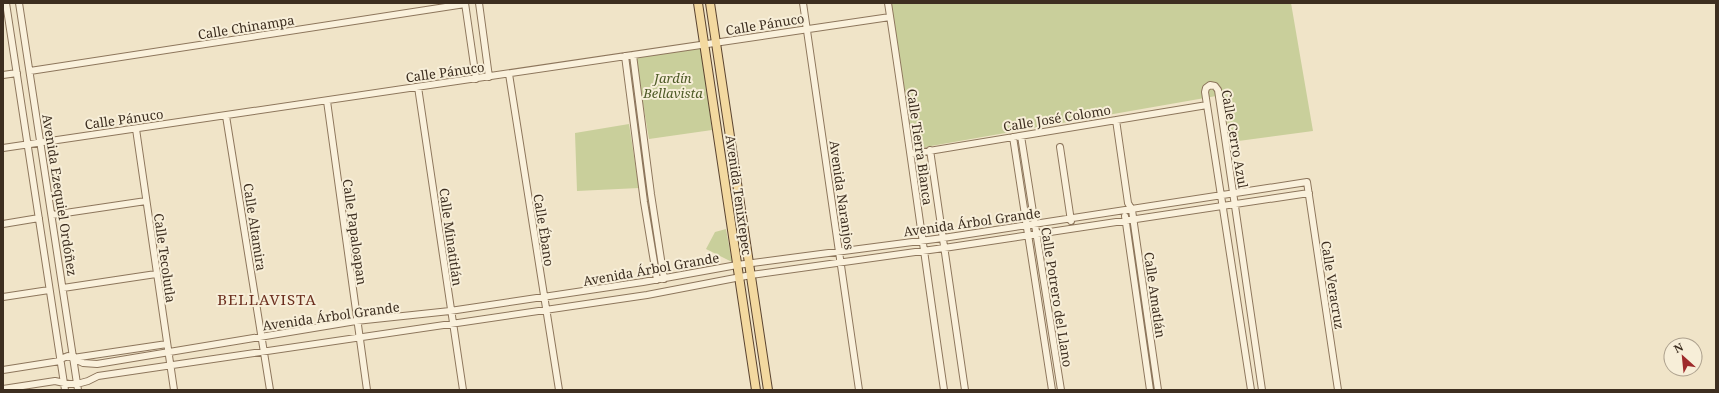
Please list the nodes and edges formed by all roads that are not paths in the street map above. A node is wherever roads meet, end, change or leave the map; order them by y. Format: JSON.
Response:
{"nodes":[{"id":1,"x":6,"y":3,"type":"edge"},
{"id":2,"x":20,"y":3,"type":"edge"},
{"id":3,"x":479,"y":3,"type":"edge"},
{"id":4,"x":698,"y":3,"type":"edge"},
{"id":5,"x":710,"y":3,"type":"edge"},
{"id":6,"x":803,"y":3,"type":"edge"},
{"id":7,"x":888,"y":3,"type":"edge"},
{"id":8,"x":465,"y":4,"type":"edge"},
{"id":9,"x":890,"y":17,"type":"junction"},
{"id":10,"x":806,"y":29,"type":"junction"},
{"id":11,"x":716,"y":43,"type":"junction"},
{"id":12,"x":704,"y":44,"type":"junction"},
{"id":13,"x":633,"y":55,"type":"junction"},
{"id":14,"x":625,"y":56,"type":"junction"},
{"id":15,"x":30,"y":71,"type":"junction"},
{"id":16,"x":17,"y":73,"type":"junction"},
{"id":17,"x":509,"y":74,"type":"junction"},
{"id":18,"x":3,"y":75,"type":"edge"},
{"id":19,"x":489,"y":77,"type":"junction"},
{"id":20,"x":476,"y":79,"type":"junction"},
{"id":21,"x":418,"y":87,"type":"junction"},
{"id":22,"x":327,"y":101,"type":"junction"},
{"id":23,"x":1207,"y":105,"type":"junction"},
{"id":24,"x":226,"y":116,"type":"junction"},
{"id":25,"x":1116,"y":120,"type":"junction"},
{"id":26,"x":136,"y":129,"type":"junction"},
{"id":27,"x":1021,"y":136,"type":"junction"},
{"id":28,"x":1012,"y":137,"type":"junction"},
{"id":29,"x":41,"y":142,"type":"junction"},
{"id":30,"x":27,"y":144,"type":"junction"},
{"id":31,"x":1060,"y":147,"type":"dead end"},
{"id":32,"x":3,"y":148,"type":"edge"},
{"id":33,"x":930,"y":150,"type":"junction"},
{"id":34,"x":1227,"y":152,"type":"junction"},
{"id":35,"x":911,"y":154,"type":"junction"},
{"id":36,"x":1214,"y":154,"type":"junction"},
{"id":37,"x":1229,"y":168,"type":"junction"},
{"id":38,"x":1217,"y":170,"type":"junction"},
{"id":39,"x":1028,"y":181,"type":"junction"},
{"id":40,"x":1307,"y":182,"type":"joint"},
{"id":41,"x":1020,"y":183,"type":"junction"},
{"id":42,"x":1309,"y":193,"type":"junction"},
{"id":43,"x":1233,"y":194,"type":"junction"},
{"id":44,"x":1221,"y":196,"type":"junction"},
{"id":45,"x":146,"y":201,"type":"junction"},
{"id":46,"x":1128,"y":204,"type":"junction"},
{"id":47,"x":1234,"y":204,"type":"junction"},
{"id":48,"x":1223,"y":206,"type":"junction"},
{"id":49,"x":1132,"y":210,"type":"junction"},
{"id":50,"x":1125,"y":211,"type":"junction"},
{"id":51,"x":52,"y":215,"type":"junction"},
{"id":52,"x":39,"y":218,"type":"junction"},
{"id":53,"x":1070,"y":219,"type":"junction"},
{"id":54,"x":1125,"y":220,"type":"junction"},
{"id":55,"x":1133,"y":220,"type":"junction"},
{"id":56,"x":3,"y":224,"type":"edge"},
{"id":57,"x":1035,"y":224,"type":"junction"},
{"id":58,"x":1026,"y":226,"type":"junction"},
{"id":59,"x":1072,"y":229,"type":"junction"},
{"id":60,"x":1036,"y":234,"type":"junction"},
{"id":61,"x":1028,"y":235,"type":"junction"},
{"id":62,"x":943,"y":238,"type":"junction"},
{"id":63,"x":922,"y":241,"type":"junction"},
{"id":64,"x":944,"y":248,"type":"junction"},
{"id":65,"x":923,"y":251,"type":"junction"},
{"id":66,"x":839,"y":252,"type":"junction"},
{"id":67,"x":841,"y":262,"type":"junction"},
{"id":68,"x":750,"y":263,"type":"junction"},
{"id":69,"x":737,"y":265,"type":"junction"},
{"id":70,"x":156,"y":274,"type":"junction"},
{"id":71,"x":751,"y":275,"type":"junction"},
{"id":72,"x":739,"y":277,"type":"junction"},
{"id":73,"x":664,"y":278,"type":"junction"},
{"id":74,"x":657,"y":280,"type":"junction"},
{"id":75,"x":63,"y":288,"type":"junction"},
{"id":76,"x":49,"y":290,"type":"junction"},
{"id":77,"x":3,"y":297,"type":"edge"},
{"id":78,"x":544,"y":297,"type":"junction"},
{"id":79,"x":546,"y":310,"type":"junction"},
{"id":80,"x":450,"y":311,"type":"junction"},
{"id":81,"x":1251,"y":317,"type":"junction"},
{"id":82,"x":1240,"y":318,"type":"junction"},
{"id":83,"x":356,"y":321,"type":"junction"},
{"id":84,"x":452,"y":324,"type":"junction"},
{"id":85,"x":261,"y":337,"type":"junction"},
{"id":86,"x":359,"y":337,"type":"junction"},
{"id":87,"x":167,"y":344,"type":"junction"},
{"id":88,"x":168,"y":352,"type":"junction"},
{"id":89,"x":264,"y":353,"type":"junction"},
{"id":90,"x":73,"y":358,"type":"junction"},
{"id":91,"x":60,"y":361,"type":"junction"},
{"id":92,"x":170,"y":367,"type":"junction"},
{"id":93,"x":3,"y":370,"type":"edge"},
{"id":94,"x":63,"y":383,"type":"junction"},
{"id":95,"x":78,"y":387,"type":"edge"},
{"id":96,"x":3,"y":388,"type":"edge"},
{"id":97,"x":756,"y":388,"type":"edge"},
{"id":98,"x":767,"y":388,"type":"edge"},
{"id":99,"x":64,"y":390,"type":"edge"},
{"id":100,"x":174,"y":390,"type":"edge"},
{"id":101,"x":270,"y":390,"type":"edge"},
{"id":102,"x":367,"y":390,"type":"edge"},
{"id":103,"x":463,"y":390,"type":"edge"},
{"id":104,"x":559,"y":390,"type":"edge"},
{"id":105,"x":859,"y":390,"type":"edge"},
{"id":106,"x":944,"y":390,"type":"edge"},
{"id":107,"x":965,"y":390,"type":"edge"},
{"id":108,"x":1052,"y":390,"type":"edge"},
{"id":109,"x":1060,"y":390,"type":"edge"},
{"id":110,"x":1150,"y":390,"type":"edge"},
{"id":111,"x":1158,"y":390,"type":"edge"},
{"id":112,"x":1251,"y":390,"type":"edge"},
{"id":113,"x":1262,"y":390,"type":"edge"},
{"id":114,"x":1338,"y":390,"type":"edge"}],
"edges":[{"from":1,"to":16,"type":"street","name":"Avenida Ezequiel Ordóñez"},
{"from":2,"to":15,"type":"street","name":"Avenida Ezequiel Ordóñez"},
{"from":3,"to":19,"type":"street"},
{"from":4,"to":12,"type":"main road","name":"Avenida Tenixtepec"},
{"from":5,"to":11,"type":"main road","name":"Avenida Tenixtepec"},
{"from":6,"to":10,"type":"street","name":"Avenida Naranjos"},
{"from":7,"to":9,"type":"street","name":"Calle Tierra Blanca"},
{"from":8,"to":15,"type":"street","name":"Calle Chinampa"},
{"from":8,"to":20,"type":"street"},
{"from":9,"to":10,"type":"street","name":"Calle Pánuco"},
{"from":9,"to":35,"type":"street","name":"Calle Tierra Blanca"},
{"from":10,"to":11,"type":"street","name":"Calle Pánuco"},
{"from":10,"to":66,"type":"street","name":"Avenida Naranjos"},
{"from":11,"to":12,"type":"street","name":"Calle Pánuco"},
{"from":11,"to":68,"type":"main road","name":"Avenida Tenixtepec"},
{"from":12,"to":13,"type":"street","name":"Calle Pánuco"},
{"from":12,"to":69,"type":"main road","name":"Avenida Tenixtepec"},
{"from":13,"to":14,"type":"street","name":"Calle Pánuco"},
{"from":13,"to":73,"type":"street"},
{"from":14,"to":17,"type":"street","name":"Calle Pánuco"},
{"from":14,"to":74,"type":"street"},
{"from":15,"to":29,"type":"street","name":"Avenida Ezequiel Ordóñez"},
{"from":16,"to":18,"type":"street"},
{"from":16,"to":30,"type":"street","name":"Avenida Ezequiel Ordóñez"},
{"from":17,"to":19,"type":"street","name":"Calle Pánuco"},
{"from":17,"to":78,"type":"street","name":"Calle Ébano"},
{"from":19,"to":20,"type":"street","name":"Calle Pánuco"},
{"from":20,"to":21,"type":"street","name":"Calle Pánuco"},
{"from":21,"to":22,"type":"street","name":"Calle Pánuco"},
{"from":21,"to":80,"type":"street","name":"Calle Minatitlán"},
{"from":22,"to":24,"type":"street","name":"Calle Pánuco"},
{"from":22,"to":83,"type":"street","name":"Calle Papaloapan"},
{"from":23,"to":25,"type":"street","name":"Calle José Colomo"},
{"from":23,"to":34,"type":"street","name":"Calle Cerro Azul"},
{"from":23,"to":36,"type":"street","name":"Calle Cerro Azul"},
{"from":24,"to":26,"type":"street","name":"Calle Pánuco"},
{"from":24,"to":85,"type":"street","name":"Calle Altamira"},
{"from":25,"to":27,"type":"street","name":"Calle José Colomo"},
{"from":25,"to":46,"type":"street","name":"Calle Amatlán"},
{"from":26,"to":29,"type":"street","name":"Calle Pánuco"},
{"from":26,"to":45,"type":"street","name":"Calle Tecolutla"},
{"from":27,"to":28,"type":"street","name":"Calle José Colomo"},
{"from":27,"to":39,"type":"street","name":"Calle Potrero del Llano"},
{"from":28,"to":33,"type":"street","name":"Calle José Colomo"},
{"from":28,"to":41,"type":"street","name":"Calle Potrero del Llano"},
{"from":29,"to":30,"type":"street","name":"Calle Pánuco"},
{"from":29,"to":51,"type":"street","name":"Avenida Ezequiel Ordóñez"},
{"from":30,"to":32,"type":"street","name":"Calle Pánuco"},
{"from":30,"to":52,"type":"street","name":"Avenida Ezequiel Ordóñez"},
{"from":31,"to":53,"type":"street"},
{"from":33,"to":35,"type":"street","name":"Calle José Colomo"},
{"from":33,"to":62,"type":"street"},
{"from":34,"to":36,"type":"street"},
{"from":34,"to":37,"type":"street","name":"Calle Cerro Azul"},
{"from":35,"to":63,"type":"street","name":"Calle Tierra Blanca"},
{"from":36,"to":38,"type":"street","name":"Calle Cerro Azul"},
{"from":37,"to":38,"type":"street"},
{"from":37,"to":43,"type":"street","name":"Calle Cerro Azul"},
{"from":38,"to":44,"type":"street","name":"Calle Cerro Azul"},
{"from":39,"to":41,"type":"street"},
{"from":39,"to":57,"type":"street","name":"Calle Potrero del Llano"},
{"from":40,"to":42,"type":"street","name":"Calle Veracruz"},
{"from":40,"to":43,"type":"street","name":"Avenida Árbol Grande"},
{"from":41,"to":58,"type":"street","name":"Calle Potrero del Llano"},
{"from":42,"to":47,"type":"street","name":"Avenida Árbol Grande"},
{"from":42,"to":114,"type":"street","name":"Calle Veracruz"},
{"from":43,"to":44,"type":"street","name":"Avenida Árbol Grande"},
{"from":43,"to":47,"type":"street","name":"Calle Cerro Azul"},
{"from":44,"to":48,"type":"street","name":"Calle Cerro Azul"},
{"from":44,"to":49,"type":"street","name":"Avenida Árbol Grande"},
{"from":45,"to":51,"type":"street"},
{"from":45,"to":70,"type":"street","name":"Calle Tecolutla"},
{"from":46,"to":49,"type":"street","name":"Calle Amatlán"},
{"from":46,"to":50,"type":"street","name":"Calle Amatlán"},
{"from":47,"to":48,"type":"street","name":"Avenida Árbol Grande"},
{"from":47,"to":81,"type":"street","name":"Calle Cerro Azul"},
{"from":48,"to":55,"type":"street","name":"Avenida Árbol Grande"},
{"from":48,"to":82,"type":"street","name":"Calle Cerro Azul"},
{"from":49,"to":50,"type":"street","name":"Avenida Árbol Grande"},
{"from":49,"to":55,"type":"street","name":"Calle Amatlán"},
{"from":50,"to":53,"type":"street","name":"Avenida Árbol Grande"},
{"from":50,"to":54,"type":"street","name":"Calle Amatlán"},
{"from":51,"to":75,"type":"street","name":"Avenida Ezequiel Ordóñez"},
{"from":52,"to":56,"type":"street"},
{"from":52,"to":76,"type":"street","name":"Avenida Ezequiel Ordóñez"},
{"from":53,"to":57,"type":"street","name":"Avenida Árbol Grande"},
{"from":53,"to":59,"type":"street"},
{"from":54,"to":55,"type":"street","name":"Avenida Árbol Grande"},
{"from":54,"to":59,"type":"street","name":"Avenida Árbol Grande"},
{"from":54,"to":110,"type":"street","name":"Calle Amatlán"},
{"from":55,"to":111,"type":"street","name":"Calle Amatlán"},
{"from":57,"to":58,"type":"street","name":"Avenida Árbol Grande"},
{"from":57,"to":60,"type":"street","name":"Calle Potrero del Llano"},
{"from":58,"to":61,"type":"street","name":"Calle Potrero del Llano"},
{"from":58,"to":62,"type":"street","name":"Avenida Árbol Grande"},
{"from":59,"to":60,"type":"street","name":"Avenida Árbol Grande"},
{"from":60,"to":61,"type":"street","name":"Avenida Árbol Grande"},
{"from":60,"to":109,"type":"street","name":"Calle Potrero del Llano"},
{"from":61,"to":64,"type":"street","name":"Avenida Árbol Grande"},
{"from":61,"to":108,"type":"street","name":"Calle Potrero del Llano"},
{"from":62,"to":63,"type":"street","name":"Avenida Árbol Grande"},
{"from":62,"to":64,"type":"street"},
{"from":63,"to":65,"type":"street","name":"Calle Tierra Blanca"},
{"from":63,"to":66,"type":"street","name":"Avenida Árbol Grande"},
{"from":64,"to":65,"type":"street","name":"Avenida Árbol Grande"},
{"from":64,"to":107,"type":"street"},
{"from":65,"to":67,"type":"street","name":"Avenida Árbol Grande"},
{"from":65,"to":106,"type":"street","name":"Calle Tierra Blanca"},
{"from":66,"to":67,"type":"street","name":"Avenida Naranjos"},
{"from":66,"to":68,"type":"street","name":"Avenida Árbol Grande"},
{"from":67,"to":71,"type":"street","name":"Avenida Árbol Grande"},
{"from":67,"to":105,"type":"street","name":"Avenida Naranjos"},
{"from":68,"to":69,"type":"street","name":"Avenida Árbol Grande"},
{"from":68,"to":71,"type":"main road","name":"Avenida Tenixtepec"},
{"from":69,"to":72,"type":"main road","name":"Avenida Tenixtepec"},
{"from":69,"to":73,"type":"street","name":"Avenida Árbol Grande"},
{"from":70,"to":75,"type":"street"},
{"from":70,"to":87,"type":"street","name":"Calle Tecolutla"},
{"from":71,"to":72,"type":"street","name":"Avenida Árbol Grande"},
{"from":71,"to":98,"type":"main road","name":"Avenida Tenixtepec"},
{"from":72,"to":79,"type":"street","name":"Avenida Árbol Grande"},
{"from":72,"to":97,"type":"main road","name":"Avenida Tenixtepec"},
{"from":73,"to":74,"type":"street","name":"Avenida Árbol Grande"},
{"from":74,"to":78,"type":"street","name":"Avenida Árbol Grande"},
{"from":75,"to":90,"type":"street","name":"Avenida Ezequiel Ordóñez"},
{"from":76,"to":77,"type":"street"},
{"from":76,"to":91,"type":"street","name":"Avenida Ezequiel Ordóñez"},
{"from":78,"to":79,"type":"street","name":"Calle Ébano"},
{"from":78,"to":80,"type":"street","name":"Avenida Árbol Grande"},
{"from":79,"to":84,"type":"street","name":"Avenida Árbol Grande"},
{"from":79,"to":104,"type":"street","name":"Calle Ébano"},
{"from":80,"to":83,"type":"street","name":"Avenida Árbol Grande"},
{"from":80,"to":84,"type":"street","name":"Calle Minatitlán"},
{"from":81,"to":82,"type":"street"},
{"from":81,"to":113,"type":"street","name":"Calle Cerro Azul"},
{"from":82,"to":112,"type":"street","name":"Calle Cerro Azul"},
{"from":83,"to":85,"type":"street","name":"Avenida Árbol Grande"},
{"from":83,"to":86,"type":"street","name":"Calle Papaloapan"},
{"from":84,"to":86,"type":"street","name":"Avenida Árbol Grande"},
{"from":84,"to":103,"type":"street","name":"Calle Minatitlán"},
{"from":85,"to":88,"type":"street","name":"Avenida Árbol Grande"},
{"from":85,"to":89,"type":"street","name":"Calle Altamira"},
{"from":86,"to":89,"type":"street","name":"Avenida Árbol Grande"},
{"from":86,"to":102,"type":"street","name":"Calle Papaloapan"},
{"from":87,"to":88,"type":"street","name":"Calle Tecolutla"},
{"from":87,"to":90,"type":"street"},
{"from":88,"to":90,"type":"street","name":"Avenida Árbol Grande"},
{"from":88,"to":92,"type":"street","name":"Calle Tecolutla"},
{"from":89,"to":92,"type":"street","name":"Avenida Árbol Grande"},
{"from":89,"to":101,"type":"street","name":"Calle Altamira"},
{"from":90,"to":91,"type":"street"},
{"from":90,"to":95,"type":"street","name":"Avenida Ezequiel Ordóñez"},
{"from":91,"to":93,"type":"street"},
{"from":91,"to":94,"type":"street","name":"Avenida Ezequiel Ordóñez"},
{"from":92,"to":95,"type":"street","name":"Avenida Árbol Grande"},
{"from":92,"to":100,"type":"street","name":"Calle Tecolutla"},
{"from":94,"to":95,"type":"street","name":"Avenida Árbol Grande"},
{"from":94,"to":96,"type":"street","name":"Avenida Árbol Grande"},
{"from":94,"to":99,"type":"street","name":"Avenida Ezequiel Ordóñez"},
{"from":97,"to":98,"type":"main road"}]}
